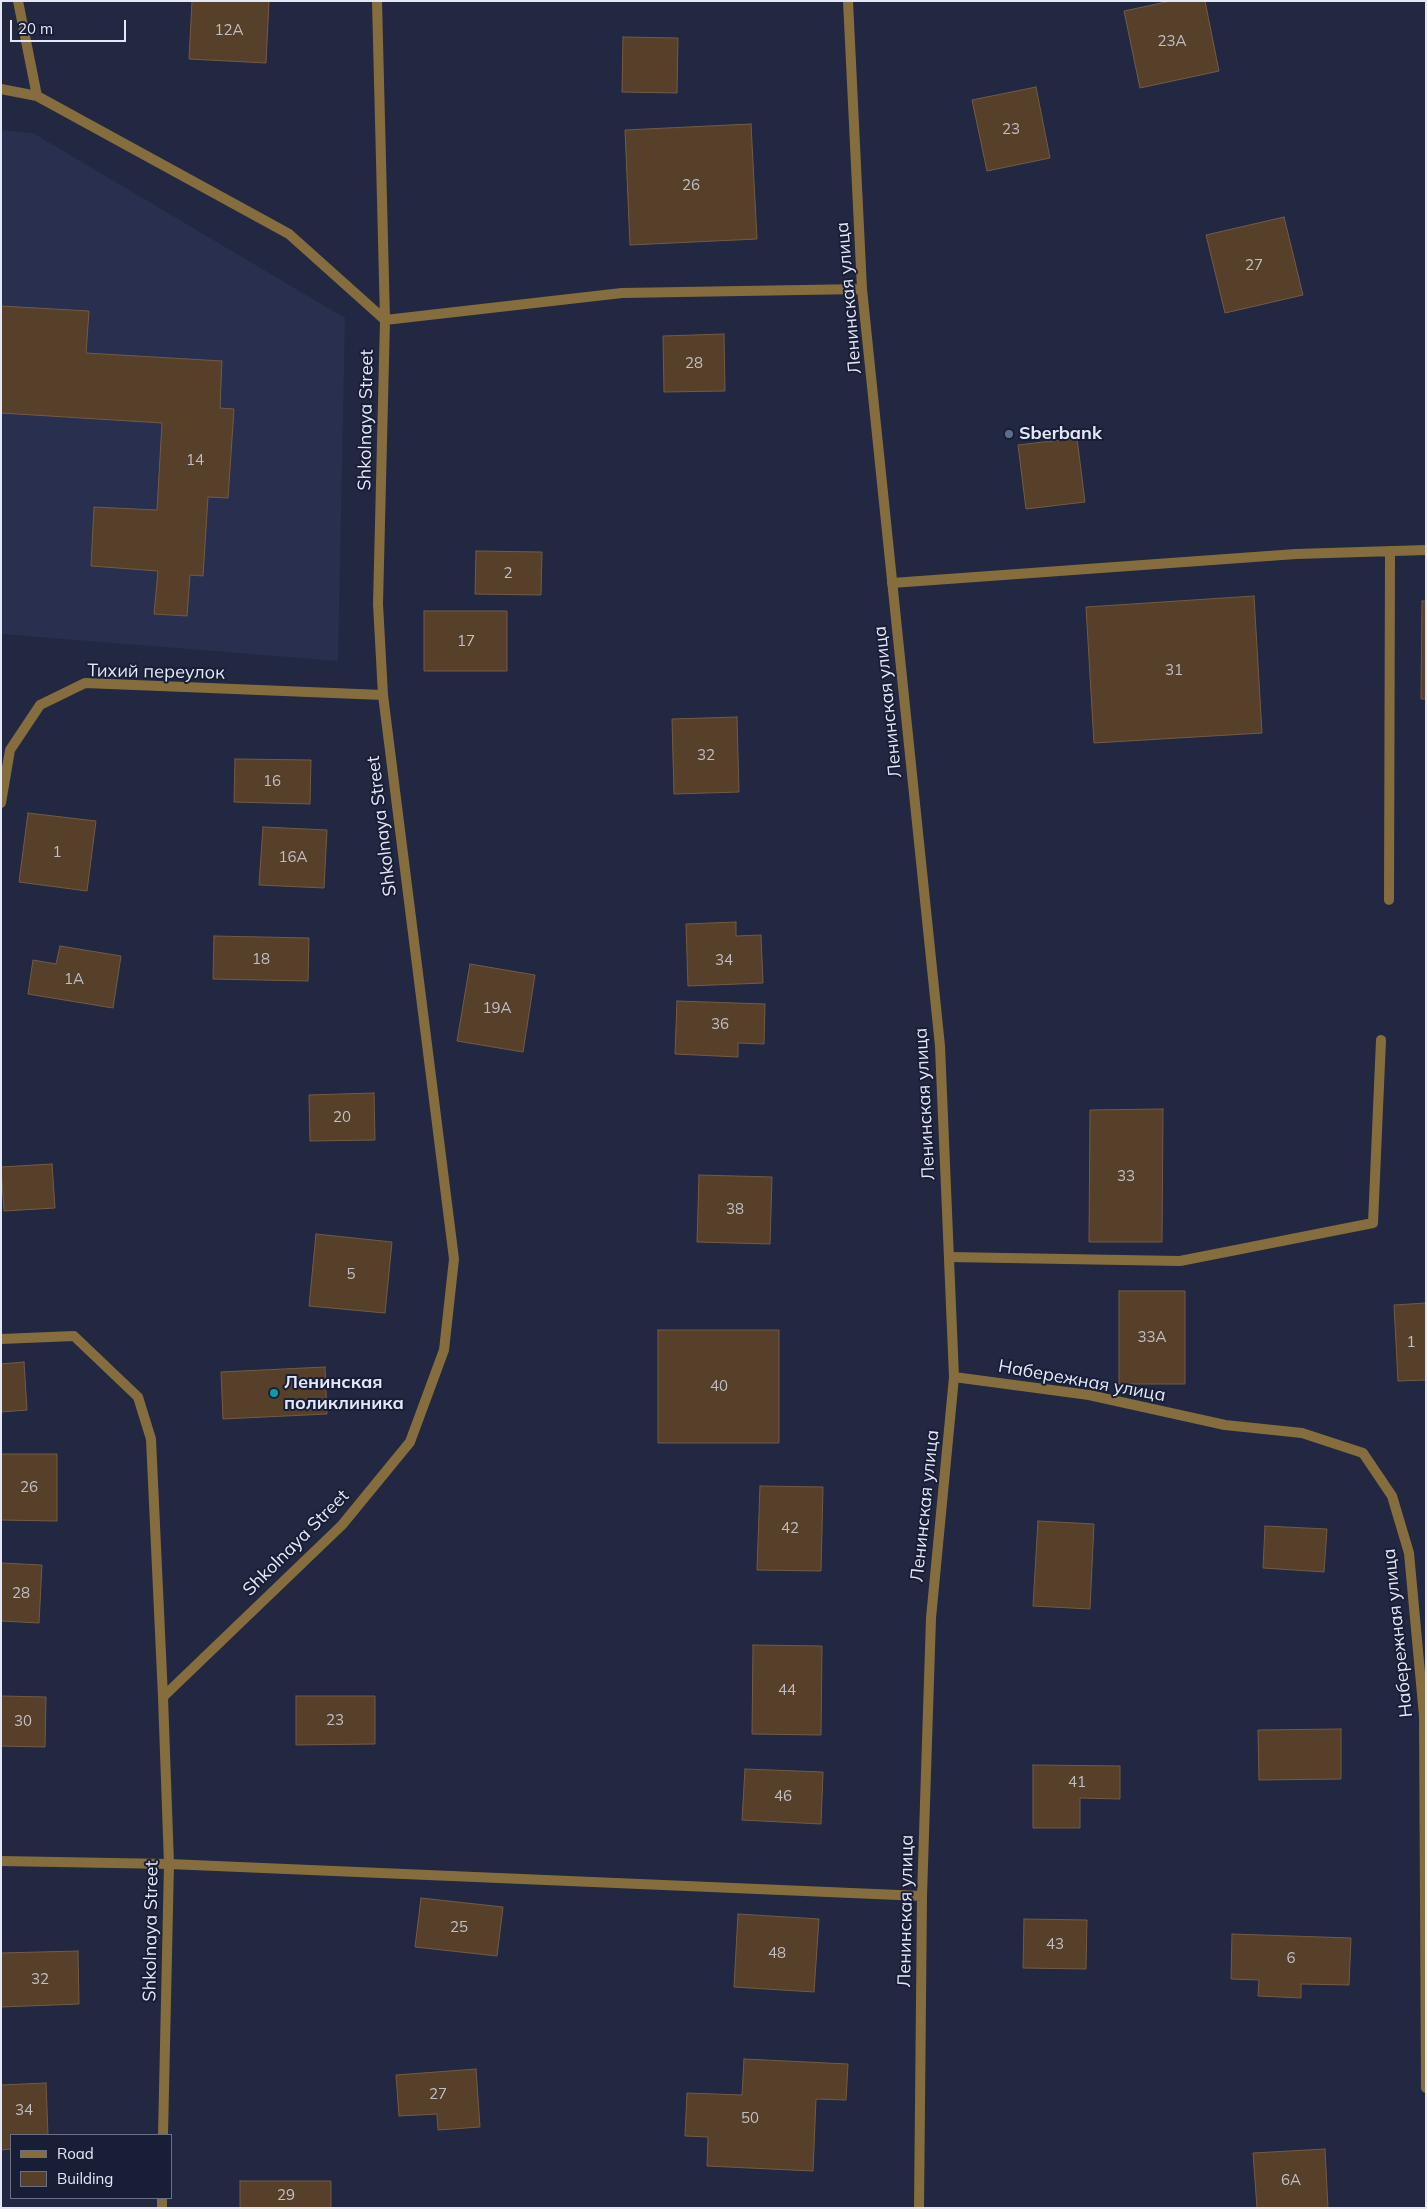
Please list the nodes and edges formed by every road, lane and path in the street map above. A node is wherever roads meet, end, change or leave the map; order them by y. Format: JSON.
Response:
{"nodes":[{"id":1,"x":18,"y":1,"type":"edge"},
{"id":2,"x":377,"y":1,"type":"edge"},
{"id":3,"x":848,"y":1,"type":"edge"},
{"id":4,"x":1,"y":89,"type":"edge"},
{"id":5,"x":37,"y":96,"type":"junction"},
{"id":6,"x":862,"y":289,"type":"junction"},
{"id":7,"x":385,"y":320,"type":"junction"},
{"id":8,"x":1426,"y":550,"type":"edge"},
{"id":9,"x":1390,"y":552,"type":"junction"},
{"id":10,"x":892,"y":583,"type":"junction"},
{"id":11,"x":383,"y":695,"type":"junction"},
{"id":12,"x":1,"y":803,"type":"edge"},
{"id":13,"x":1390,"y":900,"type":"dead end"},
{"id":14,"x":1381,"y":1040,"type":"dead end"},
{"id":15,"x":949,"y":1257,"type":"junction"},
{"id":16,"x":1,"y":1338,"type":"edge"},
{"id":17,"x":954,"y":1377,"type":"junction"},
{"id":18,"x":163,"y":1697,"type":"junction"},
{"id":19,"x":1,"y":1861,"type":"edge"},
{"id":20,"x":169,"y":1864,"type":"junction"},
{"id":21,"x":922,"y":1896,"type":"junction"},
{"id":22,"x":1426,"y":2088,"type":"edge"},
{"id":23,"x":163,"y":2134,"type":"edge"},
{"id":24,"x":918,"y":2208,"type":"edge"}],
"edges":[{"from":1,"to":5,"type":"street"},
{"from":2,"to":7,"type":"street","name":"Shkolnaya Street"},
{"from":3,"to":6,"type":"street","name":"Ленинская улица"},
{"from":4,"to":5,"type":"street"},
{"from":5,"to":7,"type":"street"},
{"from":6,"to":7,"type":"street"},
{"from":6,"to":10,"type":"street","name":"Ленинская улица"},
{"from":7,"to":11,"type":"street","name":"Shkolnaya Street"},
{"from":8,"to":9,"type":"street"},
{"from":9,"to":10,"type":"street"},
{"from":9,"to":13,"type":"street"},
{"from":10,"to":15,"type":"street","name":"Ленинская улица"},
{"from":11,"to":12,"type":"street","name":"Тихий переулок"},
{"from":11,"to":18,"type":"street","name":"Shkolnaya Street"},
{"from":14,"to":15,"type":"street"},
{"from":15,"to":17,"type":"street","name":"Ленинская улица"},
{"from":16,"to":18,"type":"street","name":"Shkolnaya Street"},
{"from":17,"to":21,"type":"street","name":"Ленинская улица"},
{"from":17,"to":22,"type":"street","name":"Набережная улица"},
{"from":18,"to":20,"type":"street","name":"Shkolnaya Street"},
{"from":19,"to":20,"type":"street"},
{"from":20,"to":21,"type":"street"},
{"from":20,"to":23,"type":"street","name":"Shkolnaya Street"},
{"from":21,"to":24,"type":"street","name":"Ленинская улица"}]}
